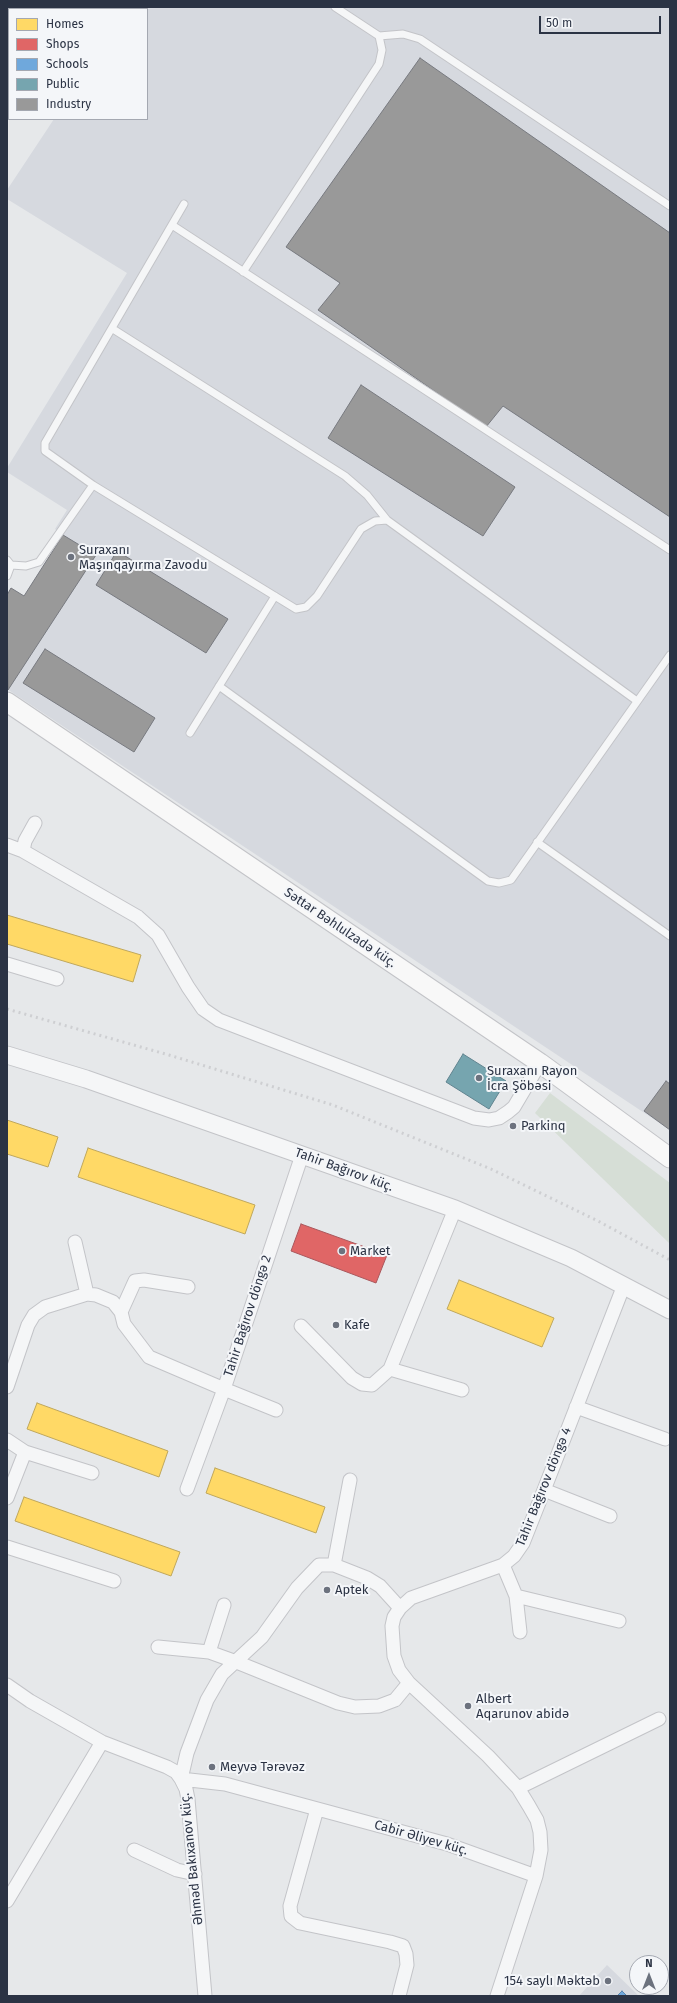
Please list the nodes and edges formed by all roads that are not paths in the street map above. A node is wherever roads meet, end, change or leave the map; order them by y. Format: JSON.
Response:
{"nodes":[{"id":1,"x":335,"y":7,"type":"edge"},
{"id":2,"x":379,"y":36,"type":"junction"},
{"id":3,"x":184,"y":204,"type":"dead end"},
{"id":4,"x":670,"y":206,"type":"edge"},
{"id":5,"x":172,"y":225,"type":"junction"},
{"id":6,"x":243,"y":272,"type":"junction"},
{"id":7,"x":113,"y":329,"type":"junction"},
{"id":8,"x":93,"y":485,"type":"junction"},
{"id":9,"x":388,"y":520,"type":"junction"},
{"id":10,"x":670,"y":550,"type":"edge"},
{"id":11,"x":9,"y":563,"type":"edge"},
{"id":12,"x":7,"y":576,"type":"edge"},
{"id":13,"x":275,"y":596,"type":"junction"},
{"id":14,"x":670,"y":655,"type":"edge"},
{"id":15,"x":219,"y":686,"type":"junction"},
{"id":16,"x":637,"y":701,"type":"junction"},
{"id":17,"x":7,"y":702,"type":"edge"},
{"id":18,"x":190,"y":733,"type":"dead end"},
{"id":19,"x":35,"y":823,"type":"dead end"},
{"id":20,"x":537,"y":842,"type":"junction"},
{"id":21,"x":7,"y":845,"type":"edge"},
{"id":22,"x":23,"y":851,"type":"junction"},
{"id":23,"x":670,"y":936,"type":"edge"},
{"id":24,"x":7,"y":964,"type":"edge"},
{"id":25,"x":57,"y":979,"type":"dead end"},
{"id":26,"x":7,"y":1055,"type":"edge"},
{"id":27,"x":540,"y":1063,"type":"junction"},
{"id":28,"x":302,"y":1155,"type":"junction"},
{"id":29,"x":670,"y":1158,"type":"edge"},
{"id":30,"x":455,"y":1209,"type":"junction"},
{"id":31,"x":75,"y":1242,"type":"dead end"},
{"id":32,"x":624,"y":1285,"type":"junction"},
{"id":33,"x":188,"y":1287,"type":"dead end"},
{"id":34,"x":87,"y":1294,"type":"junction"},
{"id":35,"x":670,"y":1310,"type":"edge"},
{"id":36,"x":121,"y":1312,"type":"junction"},
{"id":37,"x":301,"y":1326,"type":"dead end"},
{"id":38,"x":390,"y":1369,"type":"junction"},
{"id":39,"x":7,"y":1387,"type":"edge"},
{"id":40,"x":224,"y":1389,"type":"junction"},
{"id":41,"x":462,"y":1390,"type":"dead end"},
{"id":42,"x":576,"y":1407,"type":"junction"},
{"id":43,"x":276,"y":1410,"type":"dead end"},
{"id":44,"x":665,"y":1439,"type":"dead end"},
{"id":45,"x":7,"y":1440,"type":"edge"},
{"id":46,"x":25,"y":1452,"type":"junction"},
{"id":47,"x":92,"y":1473,"type":"dead end"},
{"id":48,"x":350,"y":1480,"type":"dead end"},
{"id":49,"x":187,"y":1489,"type":"dead end"},
{"id":50,"x":544,"y":1490,"type":"junction"},
{"id":51,"x":7,"y":1498,"type":"edge"},
{"id":52,"x":610,"y":1516,"type":"dead end"},
{"id":53,"x":7,"y":1547,"type":"edge"},
{"id":54,"x":334,"y":1565,"type":"junction"},
{"id":55,"x":503,"y":1565,"type":"junction"},
{"id":56,"x":114,"y":1581,"type":"dead end"},
{"id":57,"x":516,"y":1596,"type":"junction"},
{"id":58,"x":224,"y":1605,"type":"dead end"},
{"id":59,"x":400,"y":1608,"type":"junction"},
{"id":60,"x":619,"y":1621,"type":"dead end"},
{"id":61,"x":520,"y":1632,"type":"dead end"},
{"id":62,"x":158,"y":1647,"type":"dead end"},
{"id":63,"x":209,"y":1652,"type":"junction"},
{"id":64,"x":234,"y":1661,"type":"junction"},
{"id":65,"x":409,"y":1683,"type":"junction"},
{"id":66,"x":7,"y":1685,"type":"edge"},
{"id":67,"x":659,"y":1719,"type":"dead end"},
{"id":68,"x":102,"y":1742,"type":"junction"},
{"id":69,"x":181,"y":1778,"type":"junction"},
{"id":70,"x":518,"y":1788,"type":"junction"},
{"id":71,"x":317,"y":1808,"type":"junction"},
{"id":72,"x":134,"y":1850,"type":"dead end"},
{"id":73,"x":194,"y":1874,"type":"junction"},
{"id":74,"x":536,"y":1876,"type":"junction"},
{"id":75,"x":7,"y":1901,"type":"edge"},
{"id":76,"x":205,"y":1996,"type":"edge"},
{"id":77,"x":400,"y":1996,"type":"edge"},
{"id":78,"x":497,"y":1996,"type":"edge"}],
"edges":[{"from":1,"to":2,"type":"lane"},
{"from":2,"to":4,"type":"lane"},
{"from":2,"to":6,"type":"lane"},
{"from":3,"to":5,"type":"lane"},
{"from":5,"to":6,"type":"lane"},
{"from":5,"to":7,"type":"lane"},
{"from":6,"to":10,"type":"lane"},
{"from":7,"to":8,"type":"lane"},
{"from":7,"to":9,"type":"lane"},
{"from":8,"to":11,"type":"lane"},
{"from":8,"to":13,"type":"lane"},
{"from":9,"to":13,"type":"lane"},
{"from":9,"to":16,"type":"lane"},
{"from":11,"to":12,"type":"lane"},
{"from":13,"to":15,"type":"lane"},
{"from":14,"to":16,"type":"lane"},
{"from":15,"to":18,"type":"lane"},
{"from":15,"to":20,"type":"lane"},
{"from":16,"to":20,"type":"lane"},
{"from":17,"to":27,"type":"main road","name":"Səttar Bəhlulzadə küç."},
{"from":19,"to":22,"type":"street"},
{"from":20,"to":23,"type":"lane"},
{"from":21,"to":22,"type":"street"},
{"from":22,"to":27,"type":"street"},
{"from":24,"to":25,"type":"street"},
{"from":26,"to":28,"type":"street","name":"Tahir Bağırov küç."},
{"from":27,"to":29,"type":"main road","name":"Səttar Bəhlulzadə küç."},
{"from":28,"to":30,"type":"street","name":"Tahir Bağırov küç."},
{"from":28,"to":40,"type":"street","name":"Tahir Bağırov döngə 2"},
{"from":30,"to":32,"type":"street","name":"Tahir Bağırov küç."},
{"from":30,"to":38,"type":"street"},
{"from":31,"to":34,"type":"street"},
{"from":32,"to":35,"type":"street","name":"Tahir Bağırov küç."},
{"from":32,"to":42,"type":"street","name":"Tahir Bağırov döngə 4"},
{"from":33,"to":36,"type":"street"},
{"from":34,"to":36,"type":"street","name":"Tahir Bağırov döngə 2"},
{"from":34,"to":39,"type":"street"},
{"from":36,"to":40,"type":"street","name":"Tahir Bağırov döngə 2"},
{"from":37,"to":38,"type":"street"},
{"from":38,"to":41,"type":"street"},
{"from":40,"to":43,"type":"street"},
{"from":40,"to":49,"type":"street"},
{"from":42,"to":44,"type":"street"},
{"from":42,"to":50,"type":"street","name":"Tahir Bağırov döngə 4"},
{"from":45,"to":46,"type":"street"},
{"from":46,"to":47,"type":"street"},
{"from":46,"to":51,"type":"street"},
{"from":48,"to":54,"type":"street"},
{"from":50,"to":52,"type":"street"},
{"from":50,"to":55,"type":"street","name":"Tahir Bağırov döngə 4"},
{"from":53,"to":56,"type":"street"},
{"from":54,"to":59,"type":"street"},
{"from":54,"to":64,"type":"street"},
{"from":55,"to":57,"type":"street"},
{"from":55,"to":59,"type":"street","name":"Tahir Bağırov döngə 4"},
{"from":57,"to":60,"type":"street"},
{"from":57,"to":61,"type":"street"},
{"from":58,"to":63,"type":"street"},
{"from":59,"to":65,"type":"street"},
{"from":62,"to":63,"type":"street"},
{"from":63,"to":64,"type":"street"},
{"from":64,"to":65,"type":"street"},
{"from":64,"to":69,"type":"street"},
{"from":65,"to":70,"type":"street"},
{"from":66,"to":68,"type":"street","name":"Əhməd Bakıxanov küç."},
{"from":67,"to":70,"type":"street"},
{"from":68,"to":69,"type":"street","name":"Əhməd Bakıxanov küç."},
{"from":68,"to":75,"type":"street"},
{"from":69,"to":71,"type":"street","name":"Cabir Əliyev küç."},
{"from":69,"to":73,"type":"street","name":"Əhməd Bakıxanov küç."},
{"from":70,"to":74,"type":"street"},
{"from":71,"to":74,"type":"street","name":"Cabir Əliyev küç."},
{"from":71,"to":77,"type":"street"},
{"from":72,"to":73,"type":"street"},
{"from":73,"to":76,"type":"street","name":"Əhməd Bakıxanov küç."},
{"from":74,"to":78,"type":"street"}]}
